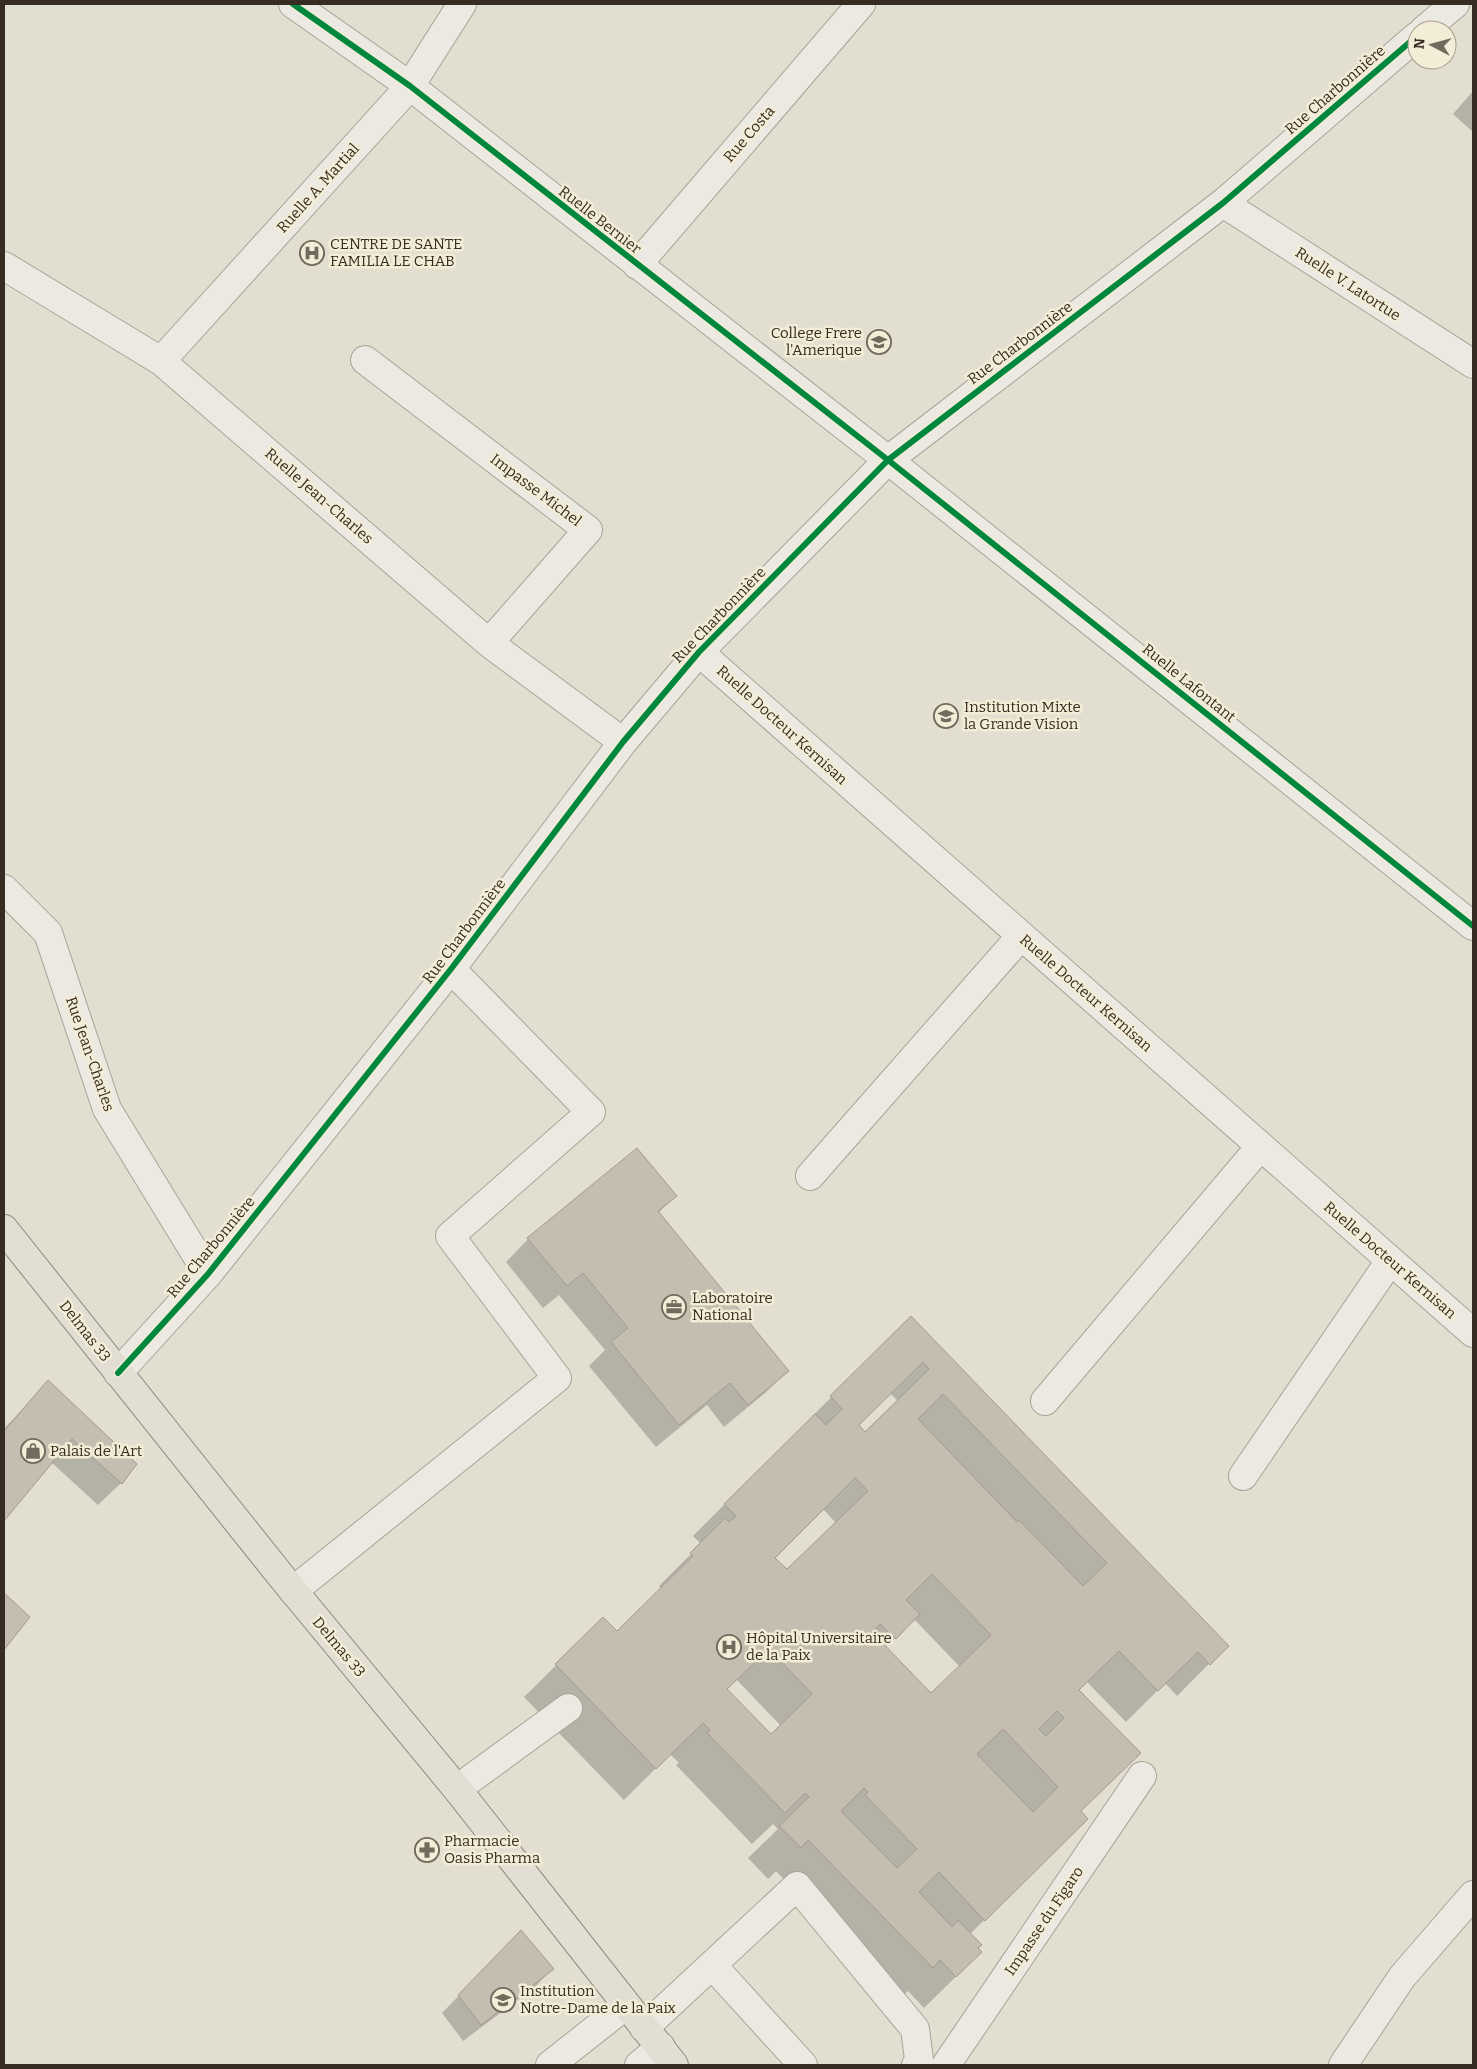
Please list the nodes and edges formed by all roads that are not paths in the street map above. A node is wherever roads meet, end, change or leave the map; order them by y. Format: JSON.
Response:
{"nodes":[{"id":1,"x":293,"y":4,"type":"edge"},
{"id":2,"x":462,"y":4,"type":"edge"},
{"id":3,"x":861,"y":4,"type":"edge"},
{"id":4,"x":1455,"y":4,"type":"edge"},
{"id":5,"x":1436,"y":20,"type":"edge"},
{"id":6,"x":1407,"y":45,"type":"edge"},
{"id":7,"x":410,"y":86,"type":"junction"},
{"id":8,"x":1222,"y":204,"type":"junction"},
{"id":9,"x":637,"y":265,"type":"junction"},
{"id":10,"x":4,"y":266,"type":"edge"},
{"id":11,"x":365,"y":360,"type":"dead end"},
{"id":12,"x":161,"y":361,"type":"junction"},
{"id":13,"x":1473,"y":364,"type":"edge"},
{"id":14,"x":888,"y":460,"type":"junction"},
{"id":15,"x":489,"y":643,"type":"junction"},
{"id":16,"x":699,"y":652,"type":"junction"},
{"id":17,"x":623,"y":742,"type":"junction"},
{"id":18,"x":4,"y":889,"type":"edge"},
{"id":19,"x":1473,"y":926,"type":"edge"},
{"id":20,"x":1021,"y":936,"type":"junction"},
{"id":21,"x":451,"y":969,"type":"junction"},
{"id":22,"x":1260,"y":1147,"type":"junction"},
{"id":23,"x":810,"y":1176,"type":"dead end"},
{"id":24,"x":4,"y":1229,"type":"edge"},
{"id":25,"x":1390,"y":1261,"type":"junction"},
{"id":26,"x":208,"y":1274,"type":"junction"},
{"id":27,"x":1473,"y":1333,"type":"edge"},
{"id":28,"x":118,"y":1373,"type":"junction"},
{"id":29,"x":1045,"y":1401,"type":"dead end"},
{"id":30,"x":1243,"y":1476,"type":"dead end"},
{"id":31,"x":293,"y":1591,"type":"junction"},
{"id":32,"x":568,"y":1708,"type":"dead end"},
{"id":33,"x":1142,"y":1776,"type":"dead end"},
{"id":34,"x":457,"y":1789,"type":"junction"},
{"id":35,"x":1473,"y":1895,"type":"edge"},
{"id":36,"x":712,"y":1964,"type":"junction"},
{"id":37,"x":626,"y":2005,"type":"junction"},
{"id":38,"x":660,"y":2047,"type":"edge"},
{"id":39,"x":550,"y":2065,"type":"edge"},
{"id":40,"x":639,"y":2065,"type":"edge"},
{"id":41,"x":803,"y":2065,"type":"edge"},
{"id":42,"x":916,"y":2065,"type":"edge"},
{"id":43,"x":946,"y":2065,"type":"edge"},
{"id":44,"x":1343,"y":2065,"type":"edge"}],
"edges":[{"from":1,"to":7,"type":"street","name":"Ruelle Bernier"},
{"from":2,"to":7,"type":"street","name":"Ruelle A. Martial"},
{"from":3,"to":9,"type":"street","name":"Rue Costa"},
{"from":4,"to":5,"type":"street"},
{"from":6,"to":8,"type":"street","name":"Rue Charbonnière"},
{"from":7,"to":9,"type":"street","name":"Ruelle Bernier"},
{"from":7,"to":12,"type":"street","name":"Ruelle A. Martial"},
{"from":8,"to":13,"type":"street","name":"Ruelle V. Latortue"},
{"from":8,"to":14,"type":"street","name":"Rue Charbonnière"},
{"from":9,"to":14,"type":"street","name":"Ruelle Bernier"},
{"from":10,"to":12,"type":"street","name":"Ruelle Jean-Charles"},
{"from":11,"to":15,"type":"street","name":"Impasse Michel"},
{"from":12,"to":15,"type":"street","name":"Ruelle Jean-Charles"},
{"from":14,"to":16,"type":"street","name":"Rue Charbonnière"},
{"from":14,"to":19,"type":"street","name":"Ruelle Lafontant"},
{"from":15,"to":17,"type":"street","name":"Ruelle Jean-Charles"},
{"from":16,"to":17,"type":"street","name":"Rue Charbonnière"},
{"from":16,"to":20,"type":"street","name":"Ruelle Docteur Kernisan"},
{"from":17,"to":21,"type":"street","name":"Rue Charbonnière"},
{"from":18,"to":26,"type":"street","name":"Rue Jean-Charles"},
{"from":20,"to":22,"type":"street","name":"Ruelle Docteur Kernisan"},
{"from":20,"to":23,"type":"street"},
{"from":21,"to":26,"type":"street","name":"Rue Charbonnière"},
{"from":21,"to":31,"type":"street"},
{"from":22,"to":25,"type":"street","name":"Ruelle Docteur Kernisan"},
{"from":22,"to":29,"type":"street"},
{"from":24,"to":28,"type":"main road","name":"Delmas 33"},
{"from":25,"to":27,"type":"street","name":"Ruelle Docteur Kernisan"},
{"from":25,"to":30,"type":"street"},
{"from":26,"to":28,"type":"street","name":"Rue Charbonnière"},
{"from":28,"to":31,"type":"main road","name":"Delmas 33"},
{"from":31,"to":34,"type":"main road","name":"Delmas 33"},
{"from":32,"to":34,"type":"street"},
{"from":33,"to":43,"type":"street","name":"Impasse du Figaro"},
{"from":34,"to":37,"type":"main road","name":"Delmas 33"},
{"from":35,"to":44,"type":"street"},
{"from":36,"to":38,"type":"street"},
{"from":36,"to":41,"type":"street"},
{"from":36,"to":42,"type":"street"},
{"from":37,"to":38,"type":"main road","name":"Delmas 33"},
{"from":37,"to":39,"type":"street"},
{"from":38,"to":40,"type":"street"}]}
